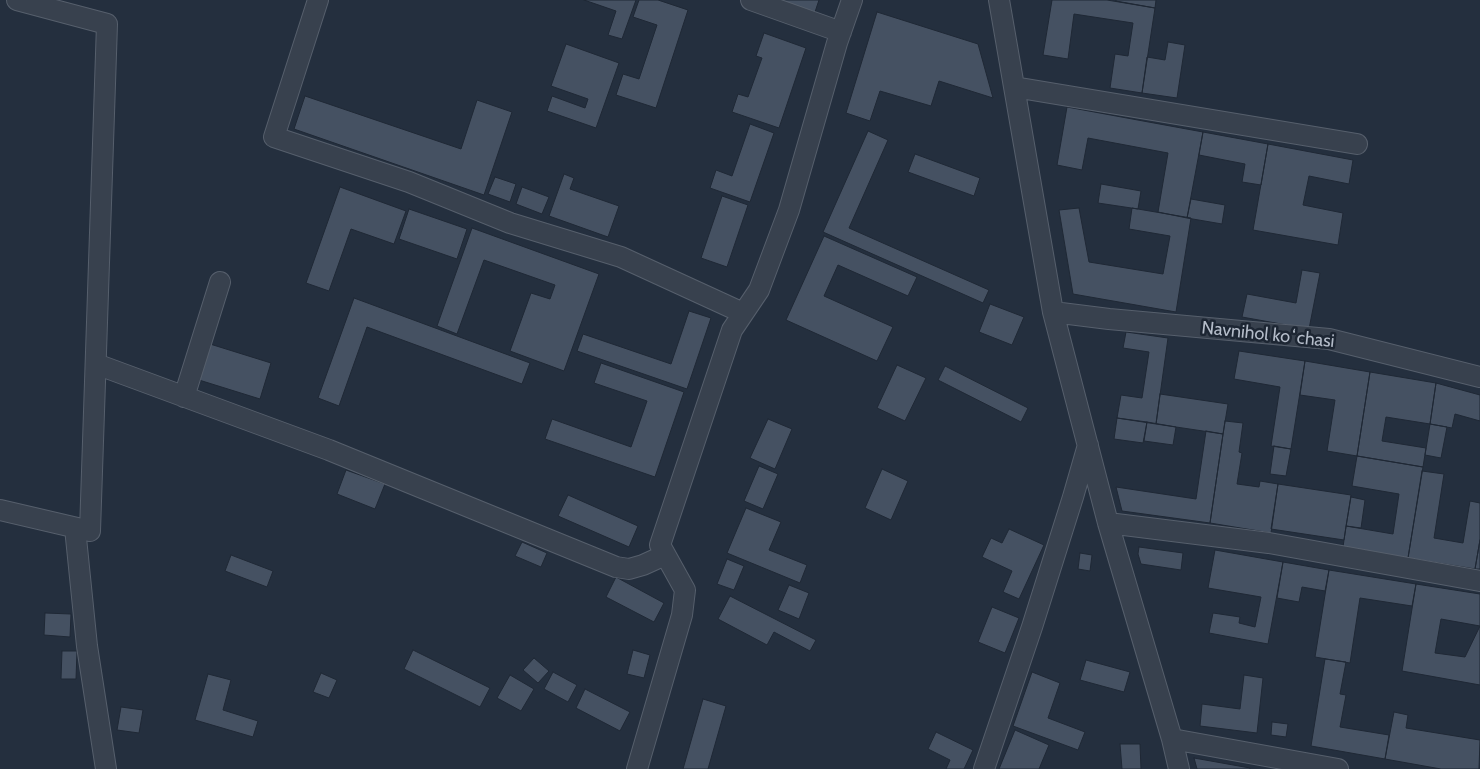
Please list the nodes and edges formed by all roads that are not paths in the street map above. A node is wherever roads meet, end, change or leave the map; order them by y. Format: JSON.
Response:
{"nodes":[{"id":1,"x":17,"y":0,"type":"edge"},
{"id":2,"x":318,"y":0,"type":"edge"},
{"id":3,"x":751,"y":0,"type":"edge"},
{"id":4,"x":852,"y":0,"type":"edge"},
{"id":5,"x":999,"y":0,"type":"edge"},
{"id":6,"x":841,"y":32,"type":"junction"},
{"id":7,"x":1014,"y":87,"type":"junction"},
{"id":8,"x":1357,"y":144,"type":"dead end"},
{"id":9,"x":220,"y":282,"type":"dead end"},
{"id":10,"x":1053,"y":312,"type":"junction"},
{"id":11,"x":743,"y":313,"type":"junction"},
{"id":12,"x":96,"y":364,"type":"junction"},
{"id":13,"x":1480,"y":377,"type":"edge"},
{"id":14,"x":184,"y":396,"type":"junction"},
{"id":15,"x":1088,"y":445,"type":"junction"},
{"id":16,"x":0,"y":510,"type":"edge"},
{"id":17,"x":1108,"y":523,"type":"junction"},
{"id":18,"x":75,"y":528,"type":"junction"},
{"id":19,"x":665,"y":555,"type":"junction"},
{"id":20,"x":1480,"y":581,"type":"edge"},
{"id":21,"x":1172,"y":739,"type":"junction"},
{"id":22,"x":106,"y":769,"type":"edge"},
{"id":23,"x":638,"y":769,"type":"edge"},
{"id":24,"x":984,"y":769,"type":"edge"},
{"id":25,"x":1179,"y":769,"type":"edge"},
{"id":26,"x":1338,"y":769,"type":"edge"}],
"edges":[{"from":1,"to":12,"type":"street"},
{"from":2,"to":11,"type":"street"},
{"from":3,"to":6,"type":"street"},
{"from":4,"to":6,"type":"street"},
{"from":5,"to":7,"type":"street"},
{"from":6,"to":11,"type":"street"},
{"from":7,"to":8,"type":"street"},
{"from":7,"to":10,"type":"street"},
{"from":9,"to":14,"type":"street"},
{"from":10,"to":13,"type":"street","name":"Navnihol koʻchasi"},
{"from":10,"to":15,"type":"street"},
{"from":11,"to":19,"type":"street"},
{"from":12,"to":14,"type":"street"},
{"from":12,"to":18,"type":"street"},
{"from":14,"to":19,"type":"street"},
{"from":15,"to":17,"type":"street"},
{"from":15,"to":24,"type":"street"},
{"from":16,"to":18,"type":"street"},
{"from":17,"to":20,"type":"street"},
{"from":17,"to":21,"type":"street"},
{"from":18,"to":22,"type":"street"},
{"from":19,"to":23,"type":"street"},
{"from":21,"to":25,"type":"street"},
{"from":21,"to":26,"type":"street"}]}
